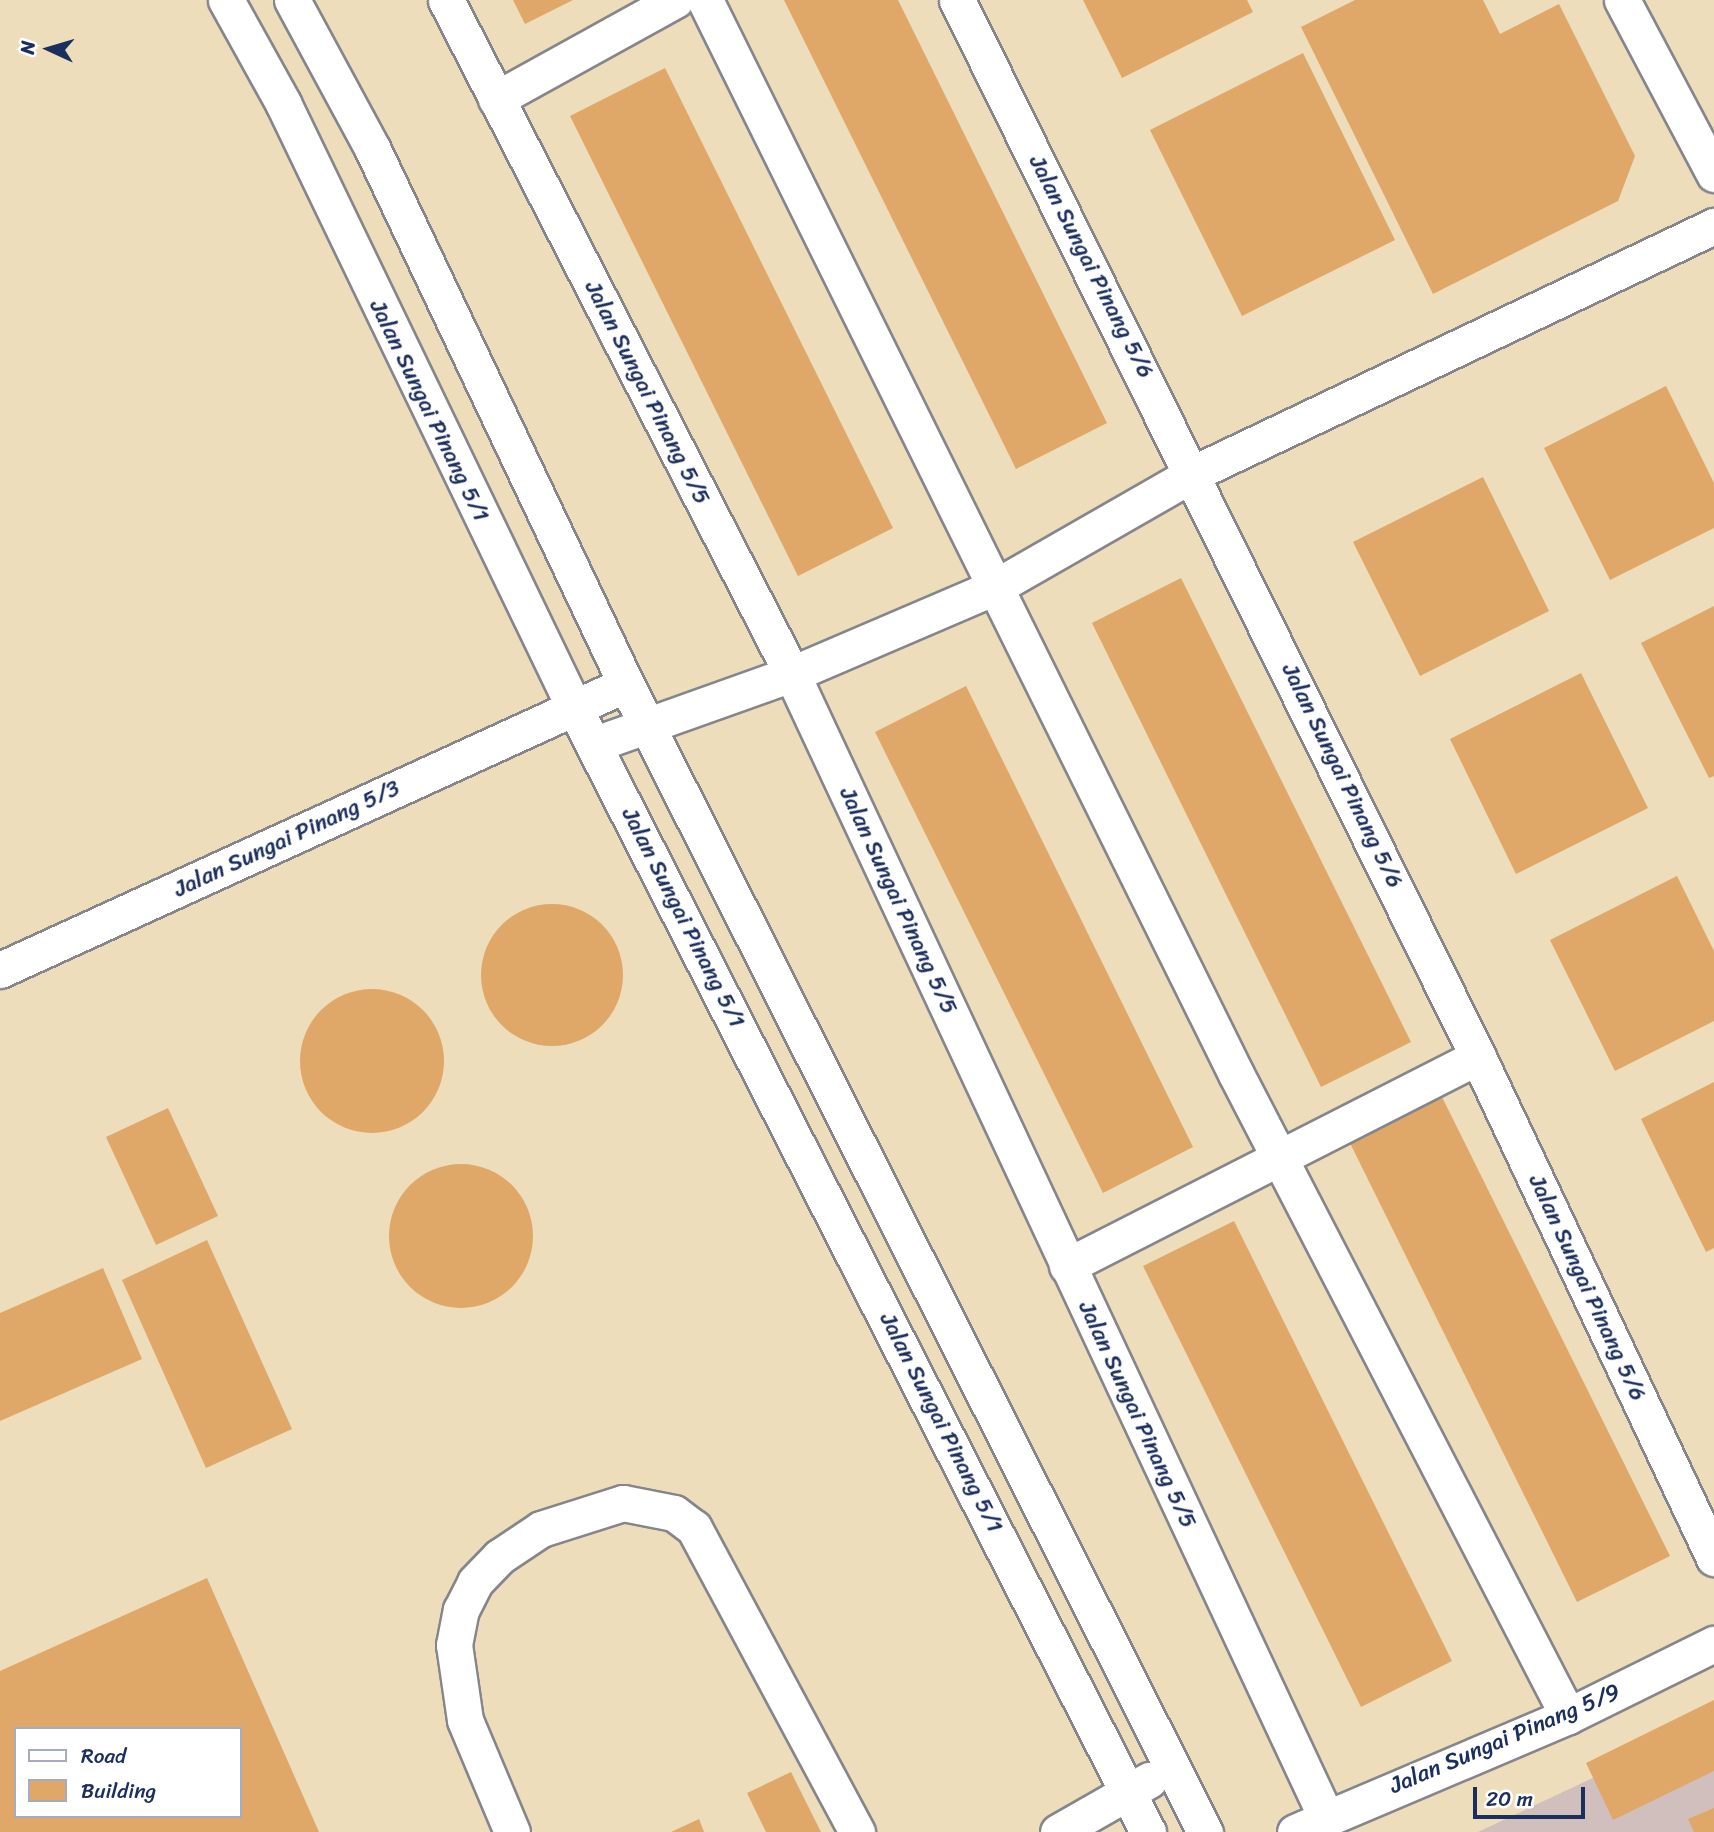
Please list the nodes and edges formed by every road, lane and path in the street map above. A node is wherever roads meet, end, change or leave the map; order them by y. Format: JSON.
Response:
{"nodes":[{"id":1,"x":226,"y":0,"type":"edge"},
{"id":2,"x":292,"y":0,"type":"edge"},
{"id":3,"x":446,"y":0,"type":"edge"},
{"id":4,"x":675,"y":0,"type":"edge"},
{"id":5,"x":705,"y":0,"type":"edge"},
{"id":6,"x":957,"y":0,"type":"edge"},
{"id":7,"x":1622,"y":0,"type":"edge"},
{"id":8,"x":496,"y":99,"type":"junction"},
{"id":9,"x":1714,"y":174,"type":"edge"},
{"id":10,"x":1714,"y":226,"type":"edge"},
{"id":11,"x":1194,"y":473,"type":"junction"},
{"id":12,"x":997,"y":586,"type":"junction"},
{"id":13,"x":792,"y":674,"type":"junction"},
{"id":14,"x":626,"y":684,"type":"junction"},
{"id":15,"x":574,"y":707,"type":"junction"},
{"id":16,"x":648,"y":723,"type":"junction"},
{"id":17,"x":595,"y":744,"type":"junction"},
{"id":18,"x":0,"y":970,"type":"edge"},
{"id":19,"x":1478,"y":1057,"type":"junction"},
{"id":20,"x":1280,"y":1159,"type":"junction"},
{"id":21,"x":1067,"y":1266,"type":"junction"},
{"id":22,"x":1714,"y":1558,"type":"edge"},
{"id":23,"x":1714,"y":1644,"type":"edge"},
{"id":24,"x":1568,"y":1716,"type":"junction"},
{"id":25,"x":1172,"y":1766,"type":"junction"},
{"id":26,"x":1129,"y":1793,"type":"junction"},
{"id":27,"x":1325,"y":1815,"type":"junction"},
{"id":28,"x":512,"y":1832,"type":"edge"},
{"id":29,"x":857,"y":1832,"type":"edge"},
{"id":30,"x":1058,"y":1832,"type":"edge"},
{"id":31,"x":1148,"y":1832,"type":"edge"},
{"id":32,"x":1205,"y":1832,"type":"edge"},
{"id":33,"x":1295,"y":1832,"type":"edge"}],
"edges":[{"from":1,"to":15,"type":"street","name":"Jalan Sungai Pinang 5/1"},
{"from":2,"to":14,"type":"street"},
{"from":3,"to":8,"type":"street","name":"Jalan Sungai Pinang 5/5"},
{"from":4,"to":8,"type":"street"},
{"from":5,"to":12,"type":"street"},
{"from":6,"to":11,"type":"street","name":"Jalan Sungai Pinang 5/6"},
{"from":7,"to":9,"type":"street"},
{"from":8,"to":13,"type":"street","name":"Jalan Sungai Pinang 5/5"},
{"from":10,"to":11,"type":"street"},
{"from":11,"to":12,"type":"street"},
{"from":11,"to":19,"type":"street","name":"Jalan Sungai Pinang 5/6"},
{"from":12,"to":13,"type":"street"},
{"from":12,"to":20,"type":"street"},
{"from":13,"to":16,"type":"street"},
{"from":13,"to":21,"type":"street","name":"Jalan Sungai Pinang 5/5"},
{"from":14,"to":15,"type":"street","name":"Jalan Sungai Pinang 5/3"},
{"from":14,"to":16,"type":"street"},
{"from":15,"to":17,"type":"street","name":"Jalan Sungai Pinang 5/1"},
{"from":15,"to":18,"type":"street","name":"Jalan Sungai Pinang 5/3"},
{"from":16,"to":17,"type":"street"},
{"from":16,"to":25,"type":"street"},
{"from":17,"to":26,"type":"street","name":"Jalan Sungai Pinang 5/1"},
{"from":19,"to":20,"type":"street"},
{"from":19,"to":22,"type":"street","name":"Jalan Sungai Pinang 5/6"},
{"from":20,"to":21,"type":"street"},
{"from":20,"to":24,"type":"street"},
{"from":21,"to":27,"type":"street","name":"Jalan Sungai Pinang 5/5"},
{"from":23,"to":24,"type":"street","name":"Jalan Sungai Pinang 5/9"},
{"from":24,"to":27,"type":"street","name":"Jalan Sungai Pinang 5/9"},
{"from":25,"to":26,"type":"street"},
{"from":25,"to":32,"type":"street"},
{"from":26,"to":30,"type":"street"},
{"from":26,"to":31,"type":"street","name":"Jalan Sungai Pinang 5/1"},
{"from":27,"to":33,"type":"street","name":"Jalan Sungai Pinang 5/9"},
{"from":28,"to":29,"type":"street"}]}
